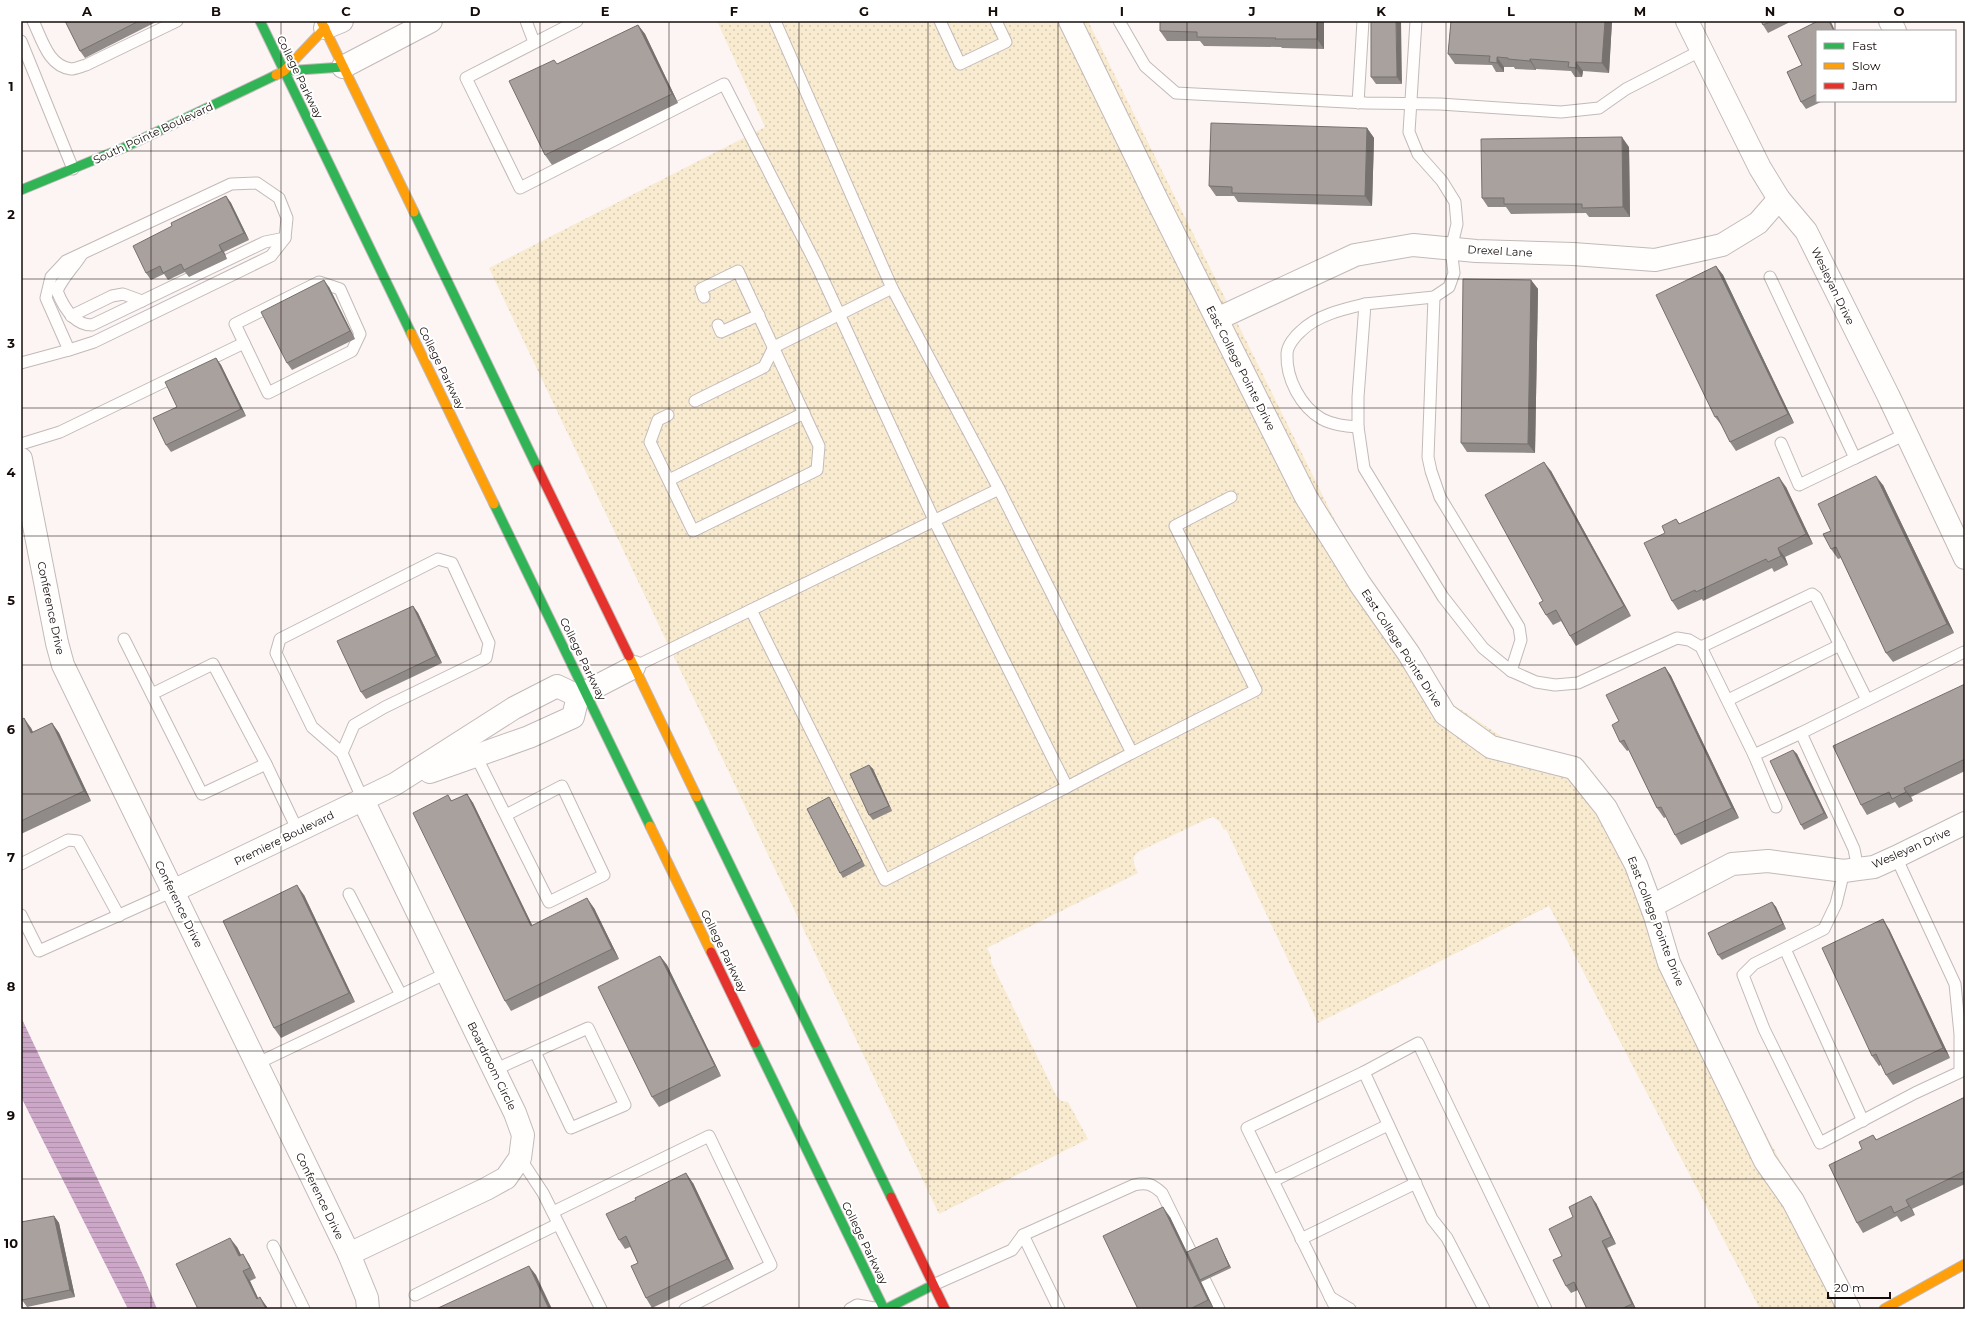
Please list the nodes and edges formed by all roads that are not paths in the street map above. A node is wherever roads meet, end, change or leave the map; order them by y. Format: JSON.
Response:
{"nodes":[{"id":1,"x":34,"y":21,"type":"edge"},
{"id":2,"x":176,"y":21,"type":"edge"},
{"id":3,"x":260,"y":21,"type":"edge"},
{"id":4,"x":431,"y":21,"type":"edge"},
{"id":5,"x":526,"y":21,"type":"edge"},
{"id":6,"x":577,"y":21,"type":"edge"},
{"id":7,"x":775,"y":21,"type":"edge"},
{"id":8,"x":940,"y":21,"type":"edge"},
{"id":9,"x":996,"y":21,"type":"edge"},
{"id":10,"x":1070,"y":21,"type":"edge"},
{"id":11,"x":1119,"y":21,"type":"edge"},
{"id":12,"x":1363,"y":21,"type":"edge"},
{"id":13,"x":1416,"y":21,"type":"edge"},
{"id":14,"x":1688,"y":21,"type":"edge"},
{"id":15,"x":1890,"y":21,"type":"edge"},
{"id":16,"x":330,"y":23,"type":"edge"},
{"id":17,"x":1894,"y":30,"type":"edge"},
{"id":18,"x":21,"y":41,"type":"edge"},
{"id":19,"x":534,"y":42,"type":"junction"},
{"id":20,"x":1702,"y":50,"type":"junction"},
{"id":21,"x":344,"y":67,"type":"junction"},
{"id":22,"x":284,"y":71,"type":"junction"},
{"id":23,"x":1358,"y":103,"type":"junction"},
{"id":24,"x":1412,"y":104,"type":"junction"},
{"id":25,"x":73,"y":170,"type":"junction"},
{"id":26,"x":21,"y":190,"type":"edge"},
{"id":27,"x":1779,"y":199,"type":"junction"},
{"id":28,"x":285,"y":238,"type":"junction"},
{"id":29,"x":1452,"y":248,"type":"junction"},
{"id":30,"x":82,"y":254,"type":"junction"},
{"id":31,"x":1770,"y":277,"type":"dead end"},
{"id":32,"x":892,"y":288,"type":"junction"},
{"id":33,"x":704,"y":297,"type":"dead end"},
{"id":34,"x":1434,"y":298,"type":"junction"},
{"id":35,"x":142,"y":301,"type":"junction"},
{"id":36,"x":1365,"y":304,"type":"junction"},
{"id":37,"x":839,"y":314,"type":"junction"},
{"id":38,"x":759,"y":315,"type":"junction"},
{"id":39,"x":71,"y":316,"type":"junction"},
{"id":40,"x":1217,"y":319,"type":"junction"},
{"id":41,"x":718,"y":324,"type":"dead end"},
{"id":42,"x":244,"y":343,"type":"junction"},
{"id":43,"x":774,"y":347,"type":"junction"},
{"id":44,"x":69,"y":350,"type":"junction"},
{"id":45,"x":21,"y":363,"type":"edge"},
{"id":46,"x":696,"y":401,"type":"dead end"},
{"id":47,"x":804,"y":413,"type":"junction"},
{"id":48,"x":668,"y":415,"type":"dead end"},
{"id":49,"x":1358,"y":427,"type":"junction"},
{"id":50,"x":1906,"y":434,"type":"junction"},
{"id":51,"x":21,"y":444,"type":"edge"},
{"id":52,"x":1781,"y":444,"type":"dead end"},
{"id":53,"x":1855,"y":458,"type":"junction"},
{"id":54,"x":21,"y":460,"type":"edge"},
{"id":55,"x":669,"y":480,"type":"junction"},
{"id":56,"x":24,"y":482,"type":"edge"},
{"id":57,"x":999,"y":489,"type":"junction"},
{"id":58,"x":1231,"y":497,"type":"dead end"},
{"id":59,"x":934,"y":520,"type":"junction"},
{"id":60,"x":27,"y":523,"type":"edge"},
{"id":61,"x":1965,"y":558,"type":"edge"},
{"id":62,"x":751,"y":610,"type":"junction"},
{"id":63,"x":124,"y":640,"type":"dead end"},
{"id":64,"x":1840,"y":645,"type":"junction"},
{"id":65,"x":1701,"y":647,"type":"junction"},
{"id":66,"x":1964,"y":652,"type":"dead end"},
{"id":67,"x":634,"y":667,"type":"junction"},
{"id":68,"x":1511,"y":672,"type":"junction"},
{"id":69,"x":152,"y":694,"type":"junction"},
{"id":70,"x":582,"y":694,"type":"junction"},
{"id":71,"x":1728,"y":700,"type":"junction"},
{"id":72,"x":1867,"y":700,"type":"junction"},
{"id":73,"x":1801,"y":733,"type":"junction"},
{"id":74,"x":342,"y":753,"type":"junction"},
{"id":75,"x":1132,"y":753,"type":"junction"},
{"id":76,"x":476,"y":756,"type":"junction"},
{"id":77,"x":1754,"y":756,"type":"junction"},
{"id":78,"x":266,"y":764,"type":"junction"},
{"id":79,"x":395,"y":784,"type":"junction"},
{"id":80,"x":1067,"y":788,"type":"junction"},
{"id":81,"x":363,"y":800,"type":"junction"},
{"id":82,"x":1776,"y":806,"type":"dead end"},
{"id":83,"x":506,"y":815,"type":"junction"},
{"id":84,"x":1965,"y":823,"type":"edge"},
{"id":85,"x":298,"y":831,"type":"junction"},
{"id":86,"x":1896,"y":857,"type":"junction"},
{"id":87,"x":21,"y":864,"type":"edge"},
{"id":88,"x":1851,"y":870,"type":"junction"},
{"id":89,"x":173,"y":892,"type":"junction"},
{"id":90,"x":349,"y":894,"type":"dead end"},
{"id":91,"x":1652,"y":906,"type":"junction"},
{"id":92,"x":21,"y":915,"type":"edge"},
{"id":93,"x":119,"y":916,"type":"junction"},
{"id":94,"x":1785,"y":949,"type":"junction"},
{"id":95,"x":447,"y":973,"type":"junction"},
{"id":96,"x":402,"y":995,"type":"junction"},
{"id":97,"x":535,"y":1052,"type":"junction"},
{"id":98,"x":256,"y":1064,"type":"junction"},
{"id":99,"x":494,"y":1070,"type":"junction"},
{"id":100,"x":1364,"y":1072,"type":"junction"},
{"id":101,"x":1863,"y":1121,"type":"junction"},
{"id":102,"x":1388,"y":1125,"type":"junction"},
{"id":103,"x":520,"y":1158,"type":"junction"},
{"id":104,"x":1273,"y":1181,"type":"junction"},
{"id":105,"x":1416,"y":1183,"type":"junction"},
{"id":106,"x":553,"y":1212,"type":"junction"},
{"id":107,"x":558,"y":1224,"type":"junction"},
{"id":108,"x":1023,"y":1235,"type":"junction"},
{"id":109,"x":1301,"y":1239,"type":"junction"},
{"id":110,"x":273,"y":1246,"type":"dead end"},
{"id":111,"x":349,"y":1254,"type":"junction"},
{"id":112,"x":1965,"y":1264,"type":"edge"},
{"id":113,"x":933,"y":1285,"type":"junction"},
{"id":114,"x":415,"y":1295,"type":"dead end"},
{"id":115,"x":1330,"y":1297,"type":"junction"},
{"id":116,"x":304,"y":1309,"type":"edge"},
{"id":117,"x":368,"y":1309,"type":"edge"},
{"id":118,"x":601,"y":1309,"type":"edge"},
{"id":119,"x":685,"y":1309,"type":"edge"},
{"id":120,"x":850,"y":1309,"type":"edge"},
{"id":121,"x":880,"y":1309,"type":"edge"},
{"id":122,"x":885,"y":1309,"type":"edge"},
{"id":123,"x":945,"y":1309,"type":"edge"},
{"id":124,"x":1059,"y":1309,"type":"edge"},
{"id":125,"x":1220,"y":1309,"type":"edge"},
{"id":126,"x":1336,"y":1309,"type":"edge"},
{"id":127,"x":1350,"y":1309,"type":"edge"},
{"id":128,"x":1484,"y":1309,"type":"edge"},
{"id":129,"x":1546,"y":1309,"type":"edge"},
{"id":130,"x":1849,"y":1309,"type":"edge"},
{"id":131,"x":1884,"y":1309,"type":"edge"}],
"edges":[{"from":1,"to":2,"type":"lane"},
{"from":3,"to":22,"type":"main road","name":"College Parkway"},
{"from":4,"to":21,"type":"street","name":"South Pointe Boulevard"},
{"from":5,"to":19,"type":"lane"},
{"from":6,"to":19,"type":"lane"},
{"from":7,"to":32,"type":"lane"},
{"from":8,"to":9,"type":"lane"},
{"from":10,"to":40,"type":"street","name":"East College Pointe Drive"},
{"from":11,"to":23,"type":"lane"},
{"from":12,"to":23,"type":"lane"},
{"from":13,"to":24,"type":"lane"},
{"from":14,"to":20,"type":"street","name":"Wesleyan Drive"},
{"from":15,"to":17,"type":"street"},
{"from":16,"to":21,"type":"main road"},
{"from":16,"to":22,"type":"main road","name":"South Pointe Boulevard"},
{"from":18,"to":25,"type":"lane"},
{"from":19,"to":37,"type":"lane"},
{"from":20,"to":24,"type":"lane"},
{"from":20,"to":27,"type":"street","name":"Wesleyan Drive"},
{"from":21,"to":22,"type":"main road","name":"South Pointe Boulevard"},
{"from":21,"to":67,"type":"main road"},
{"from":22,"to":25,"type":"main road","name":"South Pointe Boulevard"},
{"from":22,"to":70,"type":"main road","name":"College Parkway"},
{"from":23,"to":24,"type":"lane"},
{"from":24,"to":29,"type":"lane"},
{"from":25,"to":26,"type":"main road","name":"South Pointe Boulevard"},
{"from":27,"to":29,"type":"street","name":"Drexel Lane"},
{"from":27,"to":50,"type":"street","name":"Wesleyan Drive"},
{"from":28,"to":30,"type":"lane"},
{"from":28,"to":35,"type":"lane"},
{"from":28,"to":44,"type":"lane"},
{"from":29,"to":34,"type":"lane"},
{"from":29,"to":40,"type":"street","name":"Drexel Lane"},
{"from":30,"to":39,"type":"lane"},
{"from":30,"to":44,"type":"lane"},
{"from":31,"to":53,"type":"lane"},
{"from":32,"to":37,"type":"lane"},
{"from":32,"to":57,"type":"lane"},
{"from":33,"to":38,"type":"lane"},
{"from":34,"to":36,"type":"lane"},
{"from":34,"to":68,"type":"lane"},
{"from":35,"to":39,"type":"lane"},
{"from":35,"to":39,"type":"lane"},
{"from":36,"to":49,"type":"lane"},
{"from":36,"to":49,"type":"lane"},
{"from":37,"to":43,"type":"lane"},
{"from":37,"to":59,"type":"lane"},
{"from":38,"to":41,"type":"lane"},
{"from":38,"to":43,"type":"lane"},
{"from":40,"to":91,"type":"street","name":"East College Pointe Drive"},
{"from":42,"to":42,"type":"lane"},
{"from":42,"to":51,"type":"lane"},
{"from":43,"to":46,"type":"lane"},
{"from":43,"to":47,"type":"lane"},
{"from":44,"to":45,"type":"lane"},
{"from":47,"to":55,"type":"lane"},
{"from":47,"to":55,"type":"lane"},
{"from":48,"to":55,"type":"lane"},
{"from":49,"to":68,"type":"lane"},
{"from":50,"to":53,"type":"lane"},
{"from":50,"to":61,"type":"street","name":"Wesleyan Drive"},
{"from":52,"to":53,"type":"lane"},
{"from":54,"to":56,"type":"street","name":"Conference Drive"},
{"from":56,"to":60,"type":"street","name":"Conference Drive"},
{"from":57,"to":59,"type":"lane"},
{"from":57,"to":75,"type":"lane"},
{"from":58,"to":75,"type":"lane"},
{"from":59,"to":62,"type":"lane"},
{"from":59,"to":80,"type":"lane"},
{"from":60,"to":89,"type":"street","name":"Conference Drive"},
{"from":62,"to":67,"type":"lane"},
{"from":62,"to":80,"type":"lane"},
{"from":63,"to":69,"type":"lane"},
{"from":64,"to":65,"type":"lane"},
{"from":64,"to":71,"type":"lane"},
{"from":64,"to":72,"type":"lane"},
{"from":65,"to":68,"type":"lane"},
{"from":65,"to":71,"type":"lane"},
{"from":66,"to":72,"type":"lane"},
{"from":67,"to":70,"type":"street"},
{"from":67,"to":113,"type":"main road"},
{"from":69,"to":78,"type":"lane"},
{"from":69,"to":78,"type":"lane"},
{"from":70,"to":76,"type":"street","name":"Premiere Boulevard"},
{"from":70,"to":79,"type":"street","name":"Premiere Boulevard"},
{"from":70,"to":122,"type":"main road","name":"College Parkway"},
{"from":71,"to":77,"type":"lane"},
{"from":72,"to":73,"type":"lane"},
{"from":73,"to":77,"type":"lane"},
{"from":73,"to":88,"type":"lane"},
{"from":74,"to":74,"type":"lane"},
{"from":74,"to":81,"type":"lane"},
{"from":75,"to":80,"type":"lane"},
{"from":76,"to":79,"type":"street","name":"Premiere Boulevard"},
{"from":76,"to":83,"type":"lane"},
{"from":77,"to":82,"type":"lane"},
{"from":78,"to":85,"type":"lane"},
{"from":79,"to":81,"type":"street","name":"Premiere Boulevard"},
{"from":81,"to":85,"type":"street","name":"Premiere Boulevard"},
{"from":81,"to":95,"type":"street","name":"Boardroom Circle"},
{"from":83,"to":83,"type":"lane"},
{"from":84,"to":86,"type":"street","name":"Wesleyan Drive"},
{"from":85,"to":89,"type":"street","name":"Premiere Boulevard"},
{"from":86,"to":88,"type":"street","name":"Wesleyan Drive"},
{"from":86,"to":101,"type":"lane"},
{"from":87,"to":93,"type":"lane"},
{"from":88,"to":91,"type":"street","name":"Wesleyan Drive"},
{"from":88,"to":94,"type":"lane"},
{"from":89,"to":93,"type":"lane"},
{"from":89,"to":98,"type":"street","name":"Conference Drive"},
{"from":90,"to":96,"type":"lane"},
{"from":91,"to":130,"type":"street","name":"East College Pointe Drive"},
{"from":92,"to":93,"type":"lane"},
{"from":94,"to":101,"type":"lane"},
{"from":94,"to":101,"type":"lane"},
{"from":95,"to":96,"type":"lane"},
{"from":95,"to":99,"type":"street","name":"Boardroom Circle"},
{"from":96,"to":98,"type":"lane"},
{"from":97,"to":97,"type":"lane"},
{"from":97,"to":99,"type":"lane"},
{"from":98,"to":111,"type":"street","name":"Conference Drive"},
{"from":99,"to":103,"type":"street","name":"Boardroom Circle"},
{"from":100,"to":102,"type":"lane"},
{"from":100,"to":104,"type":"lane"},
{"from":100,"to":129,"type":"lane"},
{"from":102,"to":104,"type":"lane"},
{"from":102,"to":105,"type":"lane"},
{"from":103,"to":106,"type":"lane"},
{"from":103,"to":111,"type":"street"},
{"from":104,"to":109,"type":"lane"},
{"from":105,"to":109,"type":"lane"},
{"from":105,"to":128,"type":"lane"},
{"from":106,"to":107,"type":"lane"},
{"from":106,"to":119,"type":"lane"},
{"from":107,"to":114,"type":"lane"},
{"from":107,"to":118,"type":"lane"},
{"from":108,"to":113,"type":"lane"},
{"from":108,"to":124,"type":"lane"},
{"from":108,"to":125,"type":"lane"},
{"from":109,"to":115,"type":"lane"},
{"from":110,"to":116,"type":"lane"},
{"from":111,"to":117,"type":"street","name":"Conference Drive"},
{"from":112,"to":131,"type":"main road"},
{"from":113,"to":122,"type":"main road"},
{"from":113,"to":123,"type":"main road"},
{"from":115,"to":126,"type":"lane"},
{"from":115,"to":127,"type":"lane"},
{"from":120,"to":121,"type":"lane"}]}
